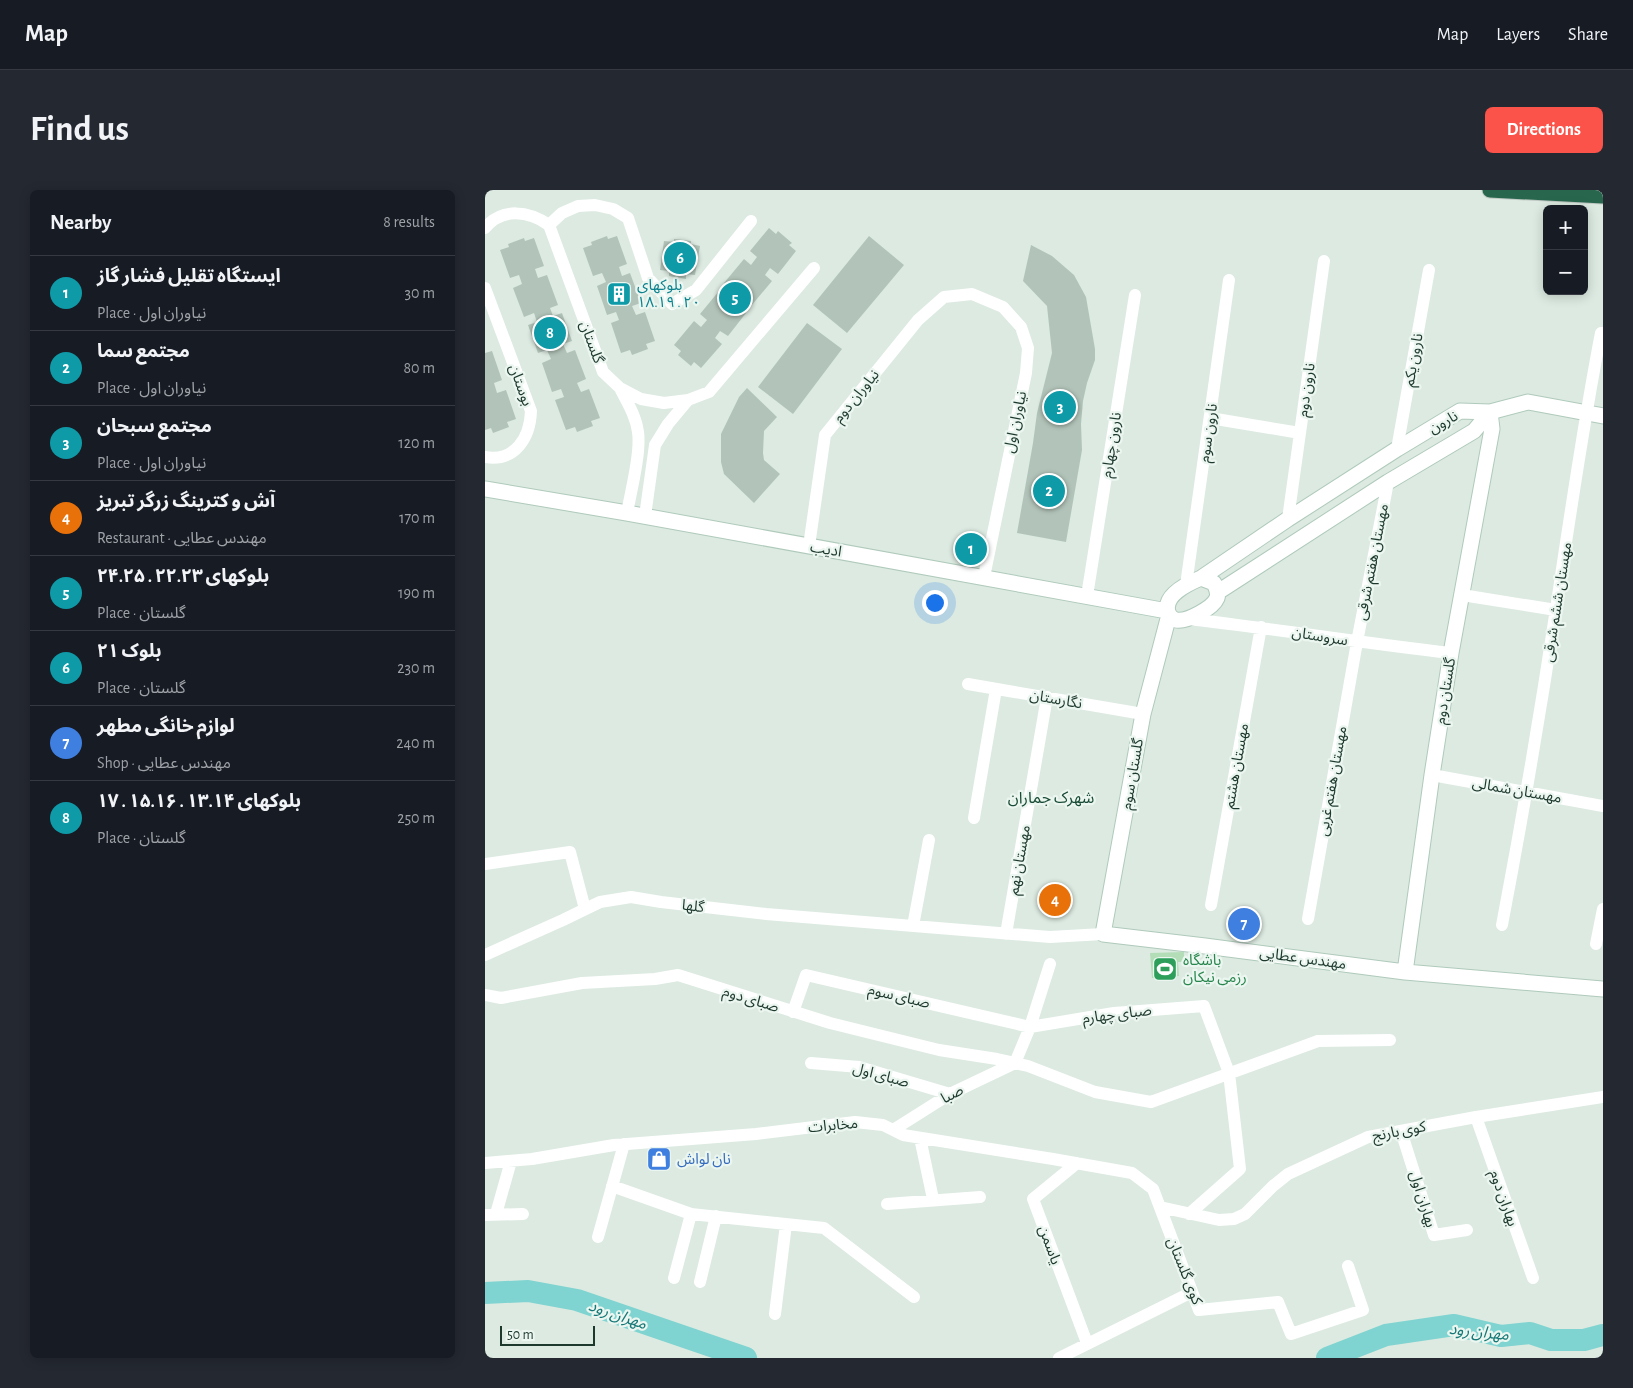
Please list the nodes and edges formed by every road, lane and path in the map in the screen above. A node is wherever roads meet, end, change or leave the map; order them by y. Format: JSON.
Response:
{"nodes":[{"id":1,"x":1490,"y":190,"type":"edge"},
{"id":2,"x":1571,"y":194,"type":"junction"},
{"id":3,"x":1603,"y":196,"type":"edge"},
{"id":4,"x":1603,"y":203,"type":"edge"},
{"id":5,"x":751,"y":221,"type":"dead end"},
{"id":6,"x":549,"y":225,"type":"junction"},
{"id":7,"x":486,"y":226,"type":"edge"},
{"id":8,"x":1324,"y":261,"type":"dead end"},
{"id":9,"x":814,"y":268,"type":"dead end"},
{"id":10,"x":1429,"y":270,"type":"dead end"},
{"id":11,"x":1229,"y":280,"type":"dead end"},
{"id":12,"x":485,"y":288,"type":"edge"},
{"id":13,"x":972,"y":294,"type":"joint"},
{"id":14,"x":1135,"y":294,"type":"dead end"},
{"id":15,"x":1601,"y":333,"type":"dead end"},
{"id":16,"x":620,"y":388,"type":"junction"},
{"id":17,"x":687,"y":400,"type":"junction"},
{"id":18,"x":1490,"y":412,"type":"junction"},
{"id":19,"x":1585,"y":413,"type":"junction"},
{"id":20,"x":1603,"y":416,"type":"edge"},
{"id":21,"x":1210,"y":418,"type":"junction"},
{"id":22,"x":1300,"y":433,"type":"junction"},
{"id":23,"x":1397,"y":449,"type":"junction"},
{"id":24,"x":485,"y":457,"type":"edge"},
{"id":25,"x":1388,"y":482,"type":"junction"},
{"id":26,"x":485,"y":489,"type":"edge"},
{"id":27,"x":627,"y":513,"type":"junction"},
{"id":28,"x":645,"y":516,"type":"junction"},
{"id":29,"x":1287,"y":519,"type":"junction"},
{"id":30,"x":809,"y":546,"type":"junction"},
{"id":31,"x":984,"y":577,"type":"junction"},
{"id":32,"x":1201,"y":578,"type":"junction"},
{"id":33,"x":1186,"y":585,"type":"junction"},
{"id":34,"x":1218,"y":592,"type":"junction"},
{"id":35,"x":1462,"y":595,"type":"junction"},
{"id":36,"x":1087,"y":596,"type":"junction"},
{"id":37,"x":1556,"y":610,"type":"junction"},
{"id":38,"x":1169,"y":613,"type":"junction"},
{"id":39,"x":1189,"y":619,"type":"junction"},
{"id":40,"x":1261,"y":627,"type":"junction"},
{"id":41,"x":1357,"y":642,"type":"junction"},
{"id":42,"x":1451,"y":653,"type":"junction"},
{"id":43,"x":969,"y":684,"type":"dead end"},
{"id":44,"x":996,"y":689,"type":"junction"},
{"id":45,"x":1047,"y":698,"type":"junction"},
{"id":46,"x":1143,"y":714,"type":"junction"},
{"id":47,"x":1432,"y":775,"type":"junction"},
{"id":48,"x":1527,"y":792,"type":"junction"},
{"id":49,"x":1603,"y":806,"type":"edge"},
{"id":50,"x":975,"y":818,"type":"dead end"},
{"id":51,"x":929,"y":840,"type":"dead end"},
{"id":52,"x":485,"y":864,"type":"edge"},
{"id":53,"x":1211,"y":905,"type":"dead end"},
{"id":54,"x":585,"y":909,"type":"junction"},
{"id":55,"x":1603,"y":909,"type":"edge"},
{"id":56,"x":1308,"y":919,"type":"dead end"},
{"id":57,"x":1502,"y":925,"type":"dead end"},
{"id":58,"x":913,"y":926,"type":"junction"},
{"id":59,"x":1006,"y":934,"type":"junction"},
{"id":60,"x":1103,"y":934,"type":"junction"},
{"id":61,"x":1596,"y":944,"type":"dead end"},
{"id":62,"x":485,"y":955,"type":"edge"},
{"id":63,"x":1049,"y":964,"type":"dead end"},
{"id":64,"x":1405,"y":972,"type":"junction"},
{"id":65,"x":1603,"y":989,"type":"edge"},
{"id":66,"x":485,"y":995,"type":"edge"},
{"id":67,"x":793,"y":1012,"type":"junction"},
{"id":68,"x":1030,"y":1027,"type":"junction"},
{"id":69,"x":1390,"y":1040,"type":"dead end"},
{"id":70,"x":811,"y":1063,"type":"dead end"},
{"id":71,"x":1015,"y":1064,"type":"junction"},
{"id":72,"x":1229,"y":1073,"type":"junction"},
{"id":73,"x":950,"y":1094,"type":"junction"},
{"id":74,"x":1603,"y":1097,"type":"edge"},
{"id":75,"x":1476,"y":1117,"type":"junction"},
{"id":76,"x":893,"y":1130,"type":"junction"},
{"id":77,"x":1401,"y":1131,"type":"junction"},
{"id":78,"x":920,"y":1138,"type":"junction"},
{"id":79,"x":624,"y":1144,"type":"junction"},
{"id":80,"x":511,"y":1161,"type":"junction"},
{"id":81,"x":485,"y":1163,"type":"edge"},
{"id":82,"x":1077,"y":1163,"type":"junction"},
{"id":83,"x":612,"y":1186,"type":"junction"},
{"id":84,"x":980,"y":1197,"type":"dead end"},
{"id":85,"x":933,"y":1200,"type":"junction"},
{"id":86,"x":887,"y":1204,"type":"dead end"},
{"id":87,"x":1160,"y":1207,"type":"junction"},
{"id":88,"x":523,"y":1214,"type":"dead end"},
{"id":89,"x":691,"y":1214,"type":"junction"},
{"id":90,"x":1189,"y":1214,"type":"junction"},
{"id":91,"x":490,"y":1215,"type":"edge"},
{"id":92,"x":716,"y":1216,"type":"junction"},
{"id":93,"x":786,"y":1224,"type":"junction"},
{"id":94,"x":1467,"y":1230,"type":"dead end"},
{"id":95,"x":598,"y":1237,"type":"dead end"},
{"id":96,"x":1348,"y":1266,"type":"dead end"},
{"id":97,"x":674,"y":1278,"type":"dead end"},
{"id":98,"x":1533,"y":1278,"type":"dead end"},
{"id":99,"x":700,"y":1282,"type":"dead end"},
{"id":100,"x":1192,"y":1292,"type":"junction"},
{"id":101,"x":914,"y":1296,"type":"dead end"},
{"id":102,"x":775,"y":1314,"type":"dead end"},
{"id":103,"x":1087,"y":1343,"type":"junction"},
{"id":104,"x":1059,"y":1358,"type":"edge"}],
"edges":[{"from":1,"to":2,"type":"highway"},
{"from":2,"to":3,"type":"highway"},
{"from":2,"to":4,"type":"highway"},
{"from":5,"to":6,"type":"street"},
{"from":6,"to":7,"type":"street"},
{"from":6,"to":16,"type":"street","name":"گلستان"},
{"from":8,"to":22,"type":"street","name":"نارون دوم"},
{"from":9,"to":17,"type":"street","name":"گلستان"},
{"from":10,"to":23,"type":"street","name":"نارون یکم"},
{"from":11,"to":21,"type":"street","name":"نارون سوم"},
{"from":12,"to":24,"type":"street","name":"بوستان"},
{"from":13,"to":30,"type":"street","name":"نیاوران دوم"},
{"from":13,"to":31,"type":"street","name":"نیاوران اول"},
{"from":14,"to":36,"type":"street","name":"نارون چهارم"},
{"from":15,"to":19,"type":"street","name":"مهستان ششم شرقی"},
{"from":16,"to":17,"type":"street","name":"گلستان"},
{"from":16,"to":27,"type":"street"},
{"from":17,"to":28,"type":"street"},
{"from":18,"to":19,"type":"street"},
{"from":18,"to":23,"type":"street","name":"نارون"},
{"from":18,"to":25,"type":"street","name":"نارون"},
{"from":18,"to":35,"type":"street","name":"گلستان دوم"},
{"from":19,"to":20,"type":"street"},
{"from":19,"to":37,"type":"street","name":"مهستان ششم شرقی"},
{"from":21,"to":22,"type":"street"},
{"from":21,"to":33,"type":"street","name":"نارون سوم"},
{"from":22,"to":29,"type":"street","name":"نارون دوم"},
{"from":23,"to":29,"type":"street","name":"نارون"},
{"from":25,"to":34,"type":"street","name":"نارون"},
{"from":25,"to":41,"type":"street","name":"مهستان هفتم شرقی"},
{"from":26,"to":27,"type":"street","name":"ادیب"},
{"from":27,"to":28,"type":"street","name":"ادیب"},
{"from":28,"to":30,"type":"street","name":"ادیب"},
{"from":29,"to":32,"type":"street","name":"نارون"},
{"from":30,"to":31,"type":"street","name":"ادیب"},
{"from":31,"to":36,"type":"street","name":"ادیب"},
{"from":32,"to":33,"type":"street","name":"نارون"},
{"from":32,"to":34,"type":"street"},
{"from":33,"to":38,"type":"street","name":"گلستان سوم"},
{"from":34,"to":39,"type":"street","name":"نارون"},
{"from":35,"to":37,"type":"street"},
{"from":35,"to":42,"type":"street","name":"گلستان دوم"},
{"from":36,"to":38,"type":"street","name":"ادیب"},
{"from":37,"to":48,"type":"street","name":"مهستان ششم شرقی"},
{"from":38,"to":39,"type":"street","name":"ادیب"},
{"from":38,"to":46,"type":"street","name":"گلستان سوم"},
{"from":39,"to":40,"type":"street","name":"سروستان"},
{"from":40,"to":41,"type":"street","name":"سروستان"},
{"from":40,"to":53,"type":"street","name":"مهستان هشتم"},
{"from":41,"to":42,"type":"street","name":"سروستان"},
{"from":41,"to":56,"type":"street","name":"مهستان هفتم غربی"},
{"from":42,"to":47,"type":"street","name":"گلستان دوم"},
{"from":43,"to":44,"type":"street","name":"نگارستان"},
{"from":44,"to":45,"type":"street","name":"نگارستان"},
{"from":44,"to":50,"type":"street"},
{"from":45,"to":46,"type":"street","name":"نگارستان"},
{"from":45,"to":59,"type":"street","name":"مهستان نهم"},
{"from":46,"to":60,"type":"street","name":"گلستان سوم"},
{"from":47,"to":48,"type":"street","name":"مهستان شمالی"},
{"from":47,"to":64,"type":"street","name":"گلستان دوم"},
{"from":48,"to":49,"type":"street","name":"مهستان شمالی"},
{"from":48,"to":57,"type":"street","name":"مهستان ششم شرقی"},
{"from":51,"to":58,"type":"street"},
{"from":52,"to":54,"type":"street"},
{"from":54,"to":58,"type":"street","name":"گلها"},
{"from":54,"to":62,"type":"street","name":"گلها"},
{"from":55,"to":61,"type":"street"},
{"from":58,"to":59,"type":"street","name":"مهندس عطایی"},
{"from":59,"to":60,"type":"street","name":"مهندس عطایی"},
{"from":60,"to":64,"type":"street","name":"مهندس عطایی"},
{"from":63,"to":68,"type":"street"},
{"from":64,"to":65,"type":"street","name":"مهندس عطایی"},
{"from":66,"to":67,"type":"street","name":"صبای دوم"},
{"from":67,"to":68,"type":"street","name":"صبای سوم"},
{"from":67,"to":71,"type":"street","name":"صبای دوم"},
{"from":68,"to":71,"type":"street"},
{"from":68,"to":72,"type":"street","name":"صبای چهارم"},
{"from":69,"to":72,"type":"street","name":"صبای دوم"},
{"from":70,"to":73,"type":"street","name":"صبای اول"},
{"from":71,"to":72,"type":"street","name":"صبای دوم"},
{"from":71,"to":73,"type":"street","name":"صبا"},
{"from":72,"to":90,"type":"street"},
{"from":73,"to":76,"type":"street","name":"صبا"},
{"from":74,"to":75,"type":"street","name":"کوی بارنج"},
{"from":75,"to":77,"type":"street","name":"کوی بارنج"},
{"from":75,"to":98,"type":"street","name":"بهاران دوم"},
{"from":76,"to":78,"type":"street","name":"مخابرات"},
{"from":76,"to":79,"type":"street","name":"مخابرات"},
{"from":77,"to":90,"type":"street","name":"کوی بارنج"},
{"from":77,"to":94,"type":"street","name":"بهاران اول"},
{"from":78,"to":82,"type":"street","name":"مخابرات"},
{"from":78,"to":85,"type":"street"},
{"from":79,"to":80,"type":"street","name":"مخابرات"},
{"from":79,"to":83,"type":"street"},
{"from":80,"to":81,"type":"street","name":"مخابرات"},
{"from":80,"to":91,"type":"street"},
{"from":82,"to":87,"type":"street","name":"مخابرات"},
{"from":82,"to":103,"type":"street","name":"یاسمن"},
{"from":83,"to":89,"type":"street"},
{"from":83,"to":95,"type":"street"},
{"from":84,"to":85,"type":"street"},
{"from":85,"to":86,"type":"street"},
{"from":87,"to":90,"type":"street","name":"کوی بارنج"},
{"from":87,"to":100,"type":"street","name":"کوی گلستان"},
{"from":88,"to":91,"type":"street"},
{"from":89,"to":92,"type":"street"},
{"from":89,"to":97,"type":"street"},
{"from":92,"to":93,"type":"street"},
{"from":92,"to":99,"type":"street"},
{"from":93,"to":101,"type":"street"},
{"from":93,"to":102,"type":"street"},
{"from":96,"to":100,"type":"street","name":"کوی گلستان"},
{"from":100,"to":103,"type":"street"},
{"from":103,"to":104,"type":"street"}]}
